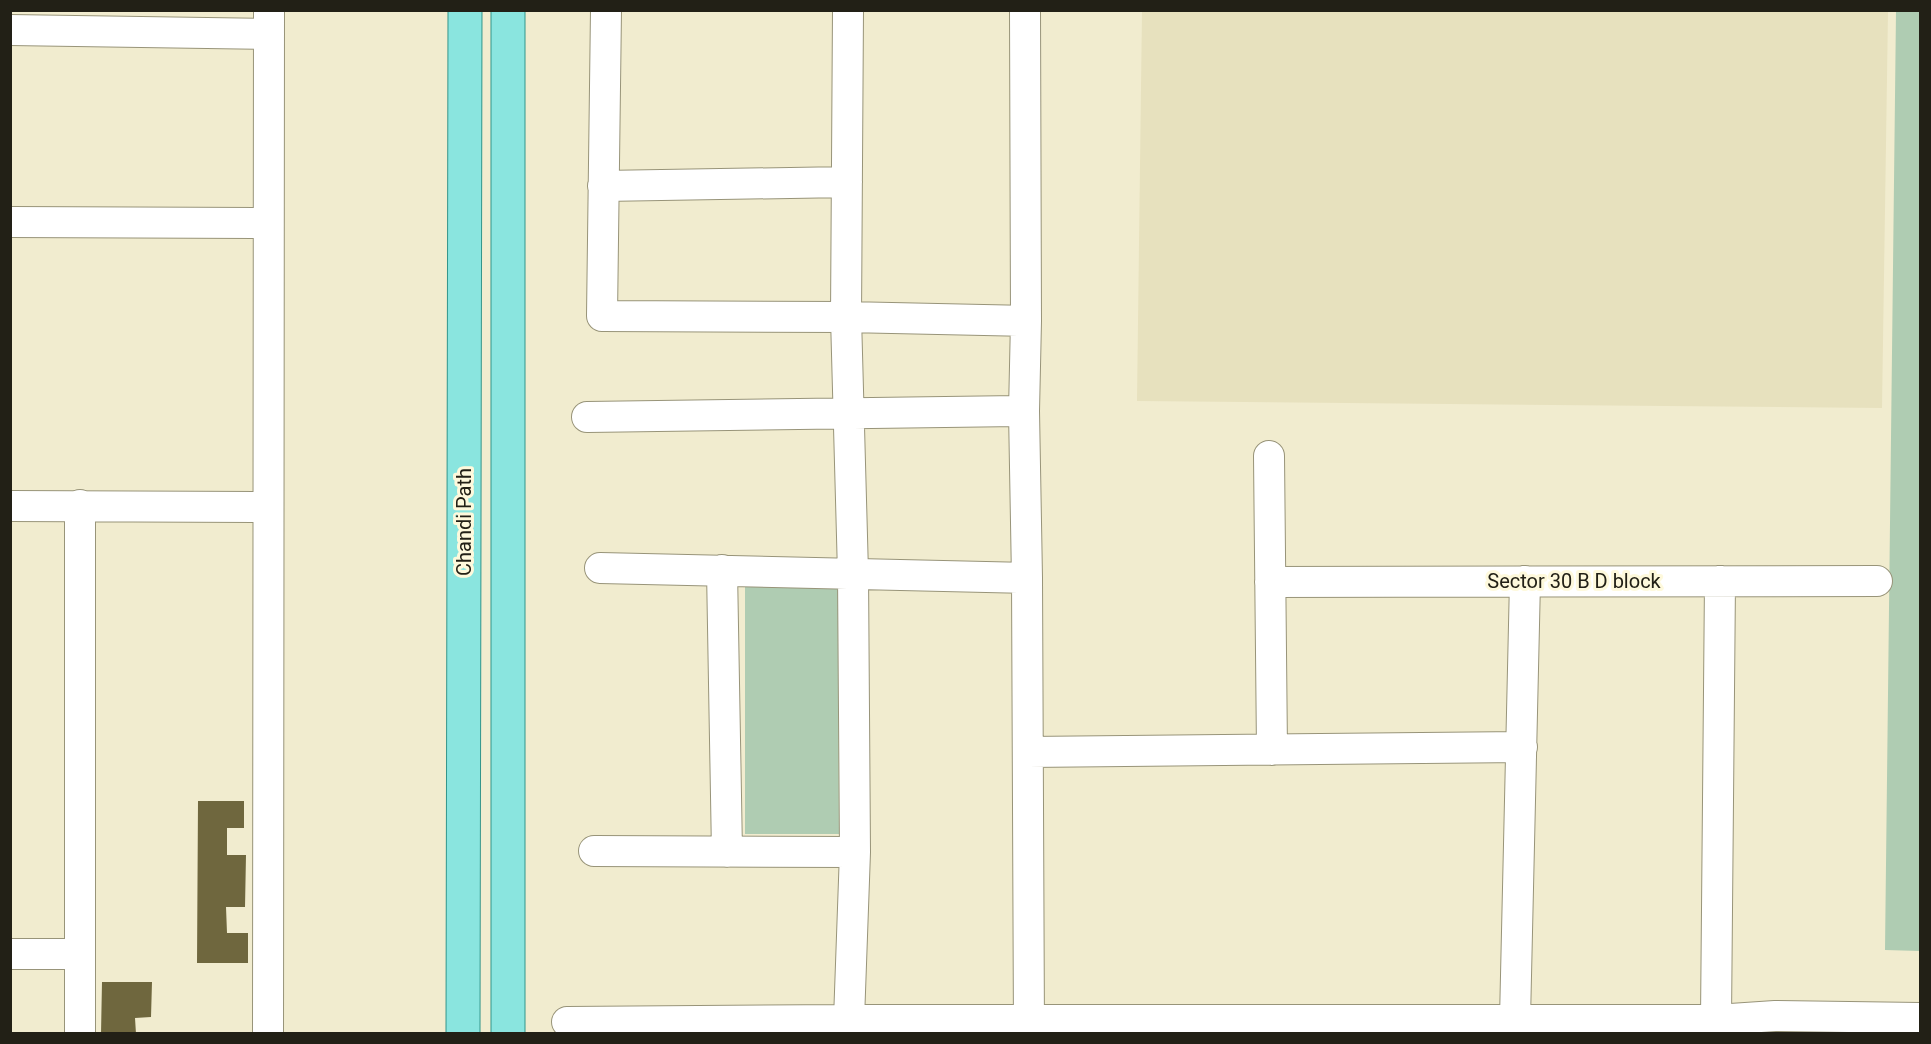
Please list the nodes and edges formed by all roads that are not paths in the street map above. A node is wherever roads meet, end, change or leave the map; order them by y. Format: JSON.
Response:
{"nodes":[{"id":1,"x":465,"y":10,"type":"edge"},
{"id":2,"x":508,"y":10,"type":"edge"},
{"id":3,"x":606,"y":10,"type":"edge"},
{"id":4,"x":849,"y":10,"type":"edge"},
{"id":5,"x":1025,"y":10,"type":"edge"},
{"id":6,"x":268,"y":22,"type":"edge"},
{"id":7,"x":10,"y":30,"type":"edge"},
{"id":8,"x":847,"y":182,"type":"junction"},
{"id":9,"x":603,"y":186,"type":"junction"},
{"id":10,"x":10,"y":222,"type":"edge"},
{"id":11,"x":268,"y":223,"type":"junction"},
{"id":12,"x":846,"y":317,"type":"junction"},
{"id":13,"x":1026,"y":321,"type":"junction"},
{"id":14,"x":1024,"y":411,"type":"junction"},
{"id":15,"x":848,"y":413,"type":"junction"},
{"id":16,"x":587,"y":417,"type":"dead end"},
{"id":17,"x":1269,"y":456,"type":"dead end"},
{"id":18,"x":10,"y":506,"type":"edge"},
{"id":19,"x":80,"y":506,"type":"junction"},
{"id":20,"x":268,"y":507,"type":"junction"},
{"id":21,"x":600,"y":568,"type":"dead end"},
{"id":22,"x":723,"y":570,"type":"junction"},
{"id":23,"x":853,"y":573,"type":"junction"},
{"id":24,"x":1027,"y":578,"type":"junction"},
{"id":25,"x":1526,"y":581,"type":"junction"},
{"id":26,"x":1720,"y":581,"type":"junction"},
{"id":27,"x":1878,"y":581,"type":"dead end"},
{"id":28,"x":1270,"y":582,"type":"junction"},
{"id":29,"x":1522,"y":747,"type":"junction"},
{"id":30,"x":1272,"y":750,"type":"junction"},
{"id":31,"x":1028,"y":752,"type":"junction"},
{"id":32,"x":594,"y":851,"type":"dead end"},
{"id":33,"x":727,"y":852,"type":"junction"},
{"id":34,"x":855,"y":852,"type":"junction"},
{"id":35,"x":10,"y":954,"type":"edge"},
{"id":36,"x":80,"y":954,"type":"junction"},
{"id":37,"x":1920,"y":1018,"type":"edge"},
{"id":38,"x":849,"y":1020,"type":"junction"},
{"id":39,"x":1515,"y":1020,"type":"junction"},
{"id":40,"x":1716,"y":1020,"type":"junction"},
{"id":41,"x":567,"y":1022,"type":"dead end"},
{"id":42,"x":1775,"y":1025,"type":"edge"},
{"id":43,"x":1029,"y":1027,"type":"edge"},
{"id":44,"x":1385,"y":1027,"type":"edge"},
{"id":45,"x":80,"y":1034,"type":"edge"},
{"id":46,"x":268,"y":1034,"type":"edge"},
{"id":47,"x":463,"y":1034,"type":"edge"},
{"id":48,"x":508,"y":1034,"type":"edge"}],
"edges":[{"from":1,"to":47,"type":"main road","name":"Chandi Path"},
{"from":2,"to":48,"type":"main road"},
{"from":3,"to":9,"type":"street"},
{"from":4,"to":8,"type":"street"},
{"from":5,"to":13,"type":"street"},
{"from":6,"to":7,"type":"street"},
{"from":6,"to":11,"type":"street"},
{"from":8,"to":9,"type":"street"},
{"from":8,"to":12,"type":"street"},
{"from":9,"to":12,"type":"street"},
{"from":10,"to":11,"type":"street"},
{"from":11,"to":20,"type":"street"},
{"from":12,"to":13,"type":"street"},
{"from":12,"to":15,"type":"street"},
{"from":13,"to":14,"type":"street"},
{"from":14,"to":15,"type":"street"},
{"from":14,"to":24,"type":"street"},
{"from":15,"to":16,"type":"street"},
{"from":15,"to":23,"type":"street"},
{"from":17,"to":28,"type":"street"},
{"from":18,"to":19,"type":"street"},
{"from":19,"to":20,"type":"street"},
{"from":19,"to":36,"type":"street"},
{"from":20,"to":46,"type":"street"},
{"from":21,"to":22,"type":"street"},
{"from":22,"to":23,"type":"street"},
{"from":22,"to":33,"type":"street"},
{"from":23,"to":24,"type":"street"},
{"from":23,"to":34,"type":"street"},
{"from":24,"to":31,"type":"street"},
{"from":25,"to":26,"type":"street","name":"Sector 30 B D block"},
{"from":25,"to":28,"type":"street","name":"Sector 30 B D block"},
{"from":25,"to":29,"type":"street"},
{"from":26,"to":27,"type":"street","name":"Sector 30 B D block"},
{"from":26,"to":40,"type":"street"},
{"from":28,"to":30,"type":"street"},
{"from":29,"to":30,"type":"street"},
{"from":29,"to":39,"type":"street"},
{"from":30,"to":31,"type":"street"},
{"from":31,"to":43,"type":"street"},
{"from":32,"to":33,"type":"street"},
{"from":33,"to":34,"type":"street"},
{"from":34,"to":38,"type":"street"},
{"from":35,"to":36,"type":"street"},
{"from":36,"to":45,"type":"street"},
{"from":37,"to":42,"type":"street"},
{"from":38,"to":41,"type":"street"},
{"from":38,"to":43,"type":"street"},
{"from":39,"to":40,"type":"street"},
{"from":39,"to":44,"type":"street"},
{"from":40,"to":42,"type":"street"},
{"from":43,"to":44,"type":"street"}]}
